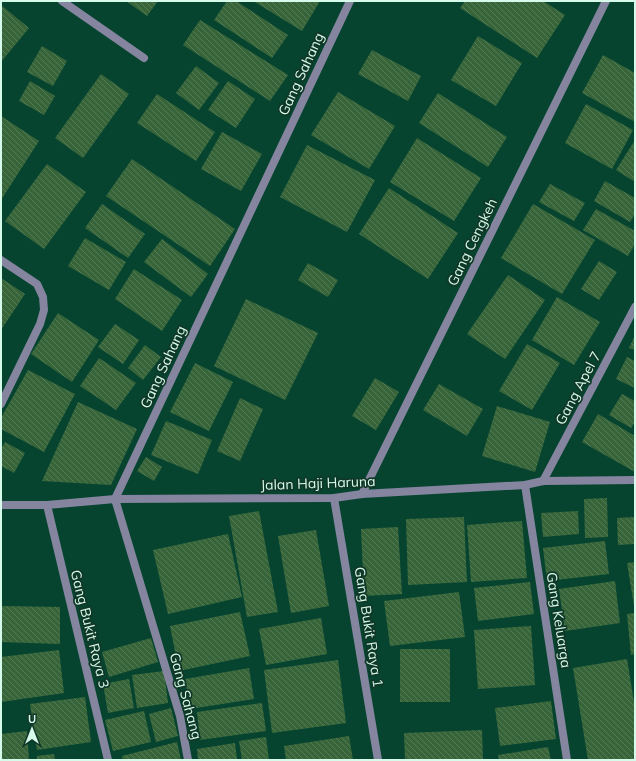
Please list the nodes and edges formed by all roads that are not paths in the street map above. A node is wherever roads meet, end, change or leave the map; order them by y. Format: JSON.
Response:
{"nodes":[{"id":1,"x":62,"y":1,"type":"edge"},
{"id":2,"x":350,"y":1,"type":"edge"},
{"id":3,"x":606,"y":1,"type":"edge"},
{"id":4,"x":144,"y":58,"type":"dead end"},
{"id":5,"x":1,"y":260,"type":"edge"},
{"id":6,"x":635,"y":307,"type":"edge"},
{"id":7,"x":1,"y":404,"type":"edge"},
{"id":8,"x":635,"y":480,"type":"edge"},
{"id":9,"x":543,"y":482,"type":"junction"},
{"id":10,"x":525,"y":485,"type":"junction"},
{"id":11,"x":362,"y":494,"type":"junction"},
{"id":12,"x":334,"y":498,"type":"junction"},
{"id":13,"x":115,"y":499,"type":"junction"},
{"id":14,"x":1,"y":505,"type":"edge"},
{"id":15,"x":47,"y":505,"type":"junction"},
{"id":16,"x":108,"y":760,"type":"edge"},
{"id":17,"x":188,"y":760,"type":"edge"},
{"id":18,"x":378,"y":760,"type":"edge"},
{"id":19,"x":567,"y":760,"type":"edge"}],
"edges":[{"from":1,"to":4,"type":"street"},
{"from":2,"to":13,"type":"street","name":"Gang Sahang"},
{"from":3,"to":11,"type":"street","name":"Gang Cengkeh"},
{"from":5,"to":7,"type":"street"},
{"from":6,"to":9,"type":"street","name":"Gang Apel 7"},
{"from":8,"to":9,"type":"street","name":"Jalan Haji Haruna"},
{"from":9,"to":10,"type":"street","name":"Jalan Haji Haruna"},
{"from":10,"to":11,"type":"street","name":"Jalan Haji Haruna"},
{"from":10,"to":19,"type":"street","name":"Gang Keluarga"},
{"from":11,"to":12,"type":"street","name":"Jalan Haji Haruna"},
{"from":12,"to":13,"type":"street","name":"Jalan Haji Haruna"},
{"from":12,"to":18,"type":"street","name":"Gang Bukit Raya 1"},
{"from":13,"to":15,"type":"street","name":"Jalan Haji Haruna"},
{"from":13,"to":17,"type":"street","name":"Gang Sahang"},
{"from":14,"to":15,"type":"street","name":"Jalan Haji Haruna"},
{"from":15,"to":16,"type":"street","name":"Gang Bukit Raya 3"}]}
